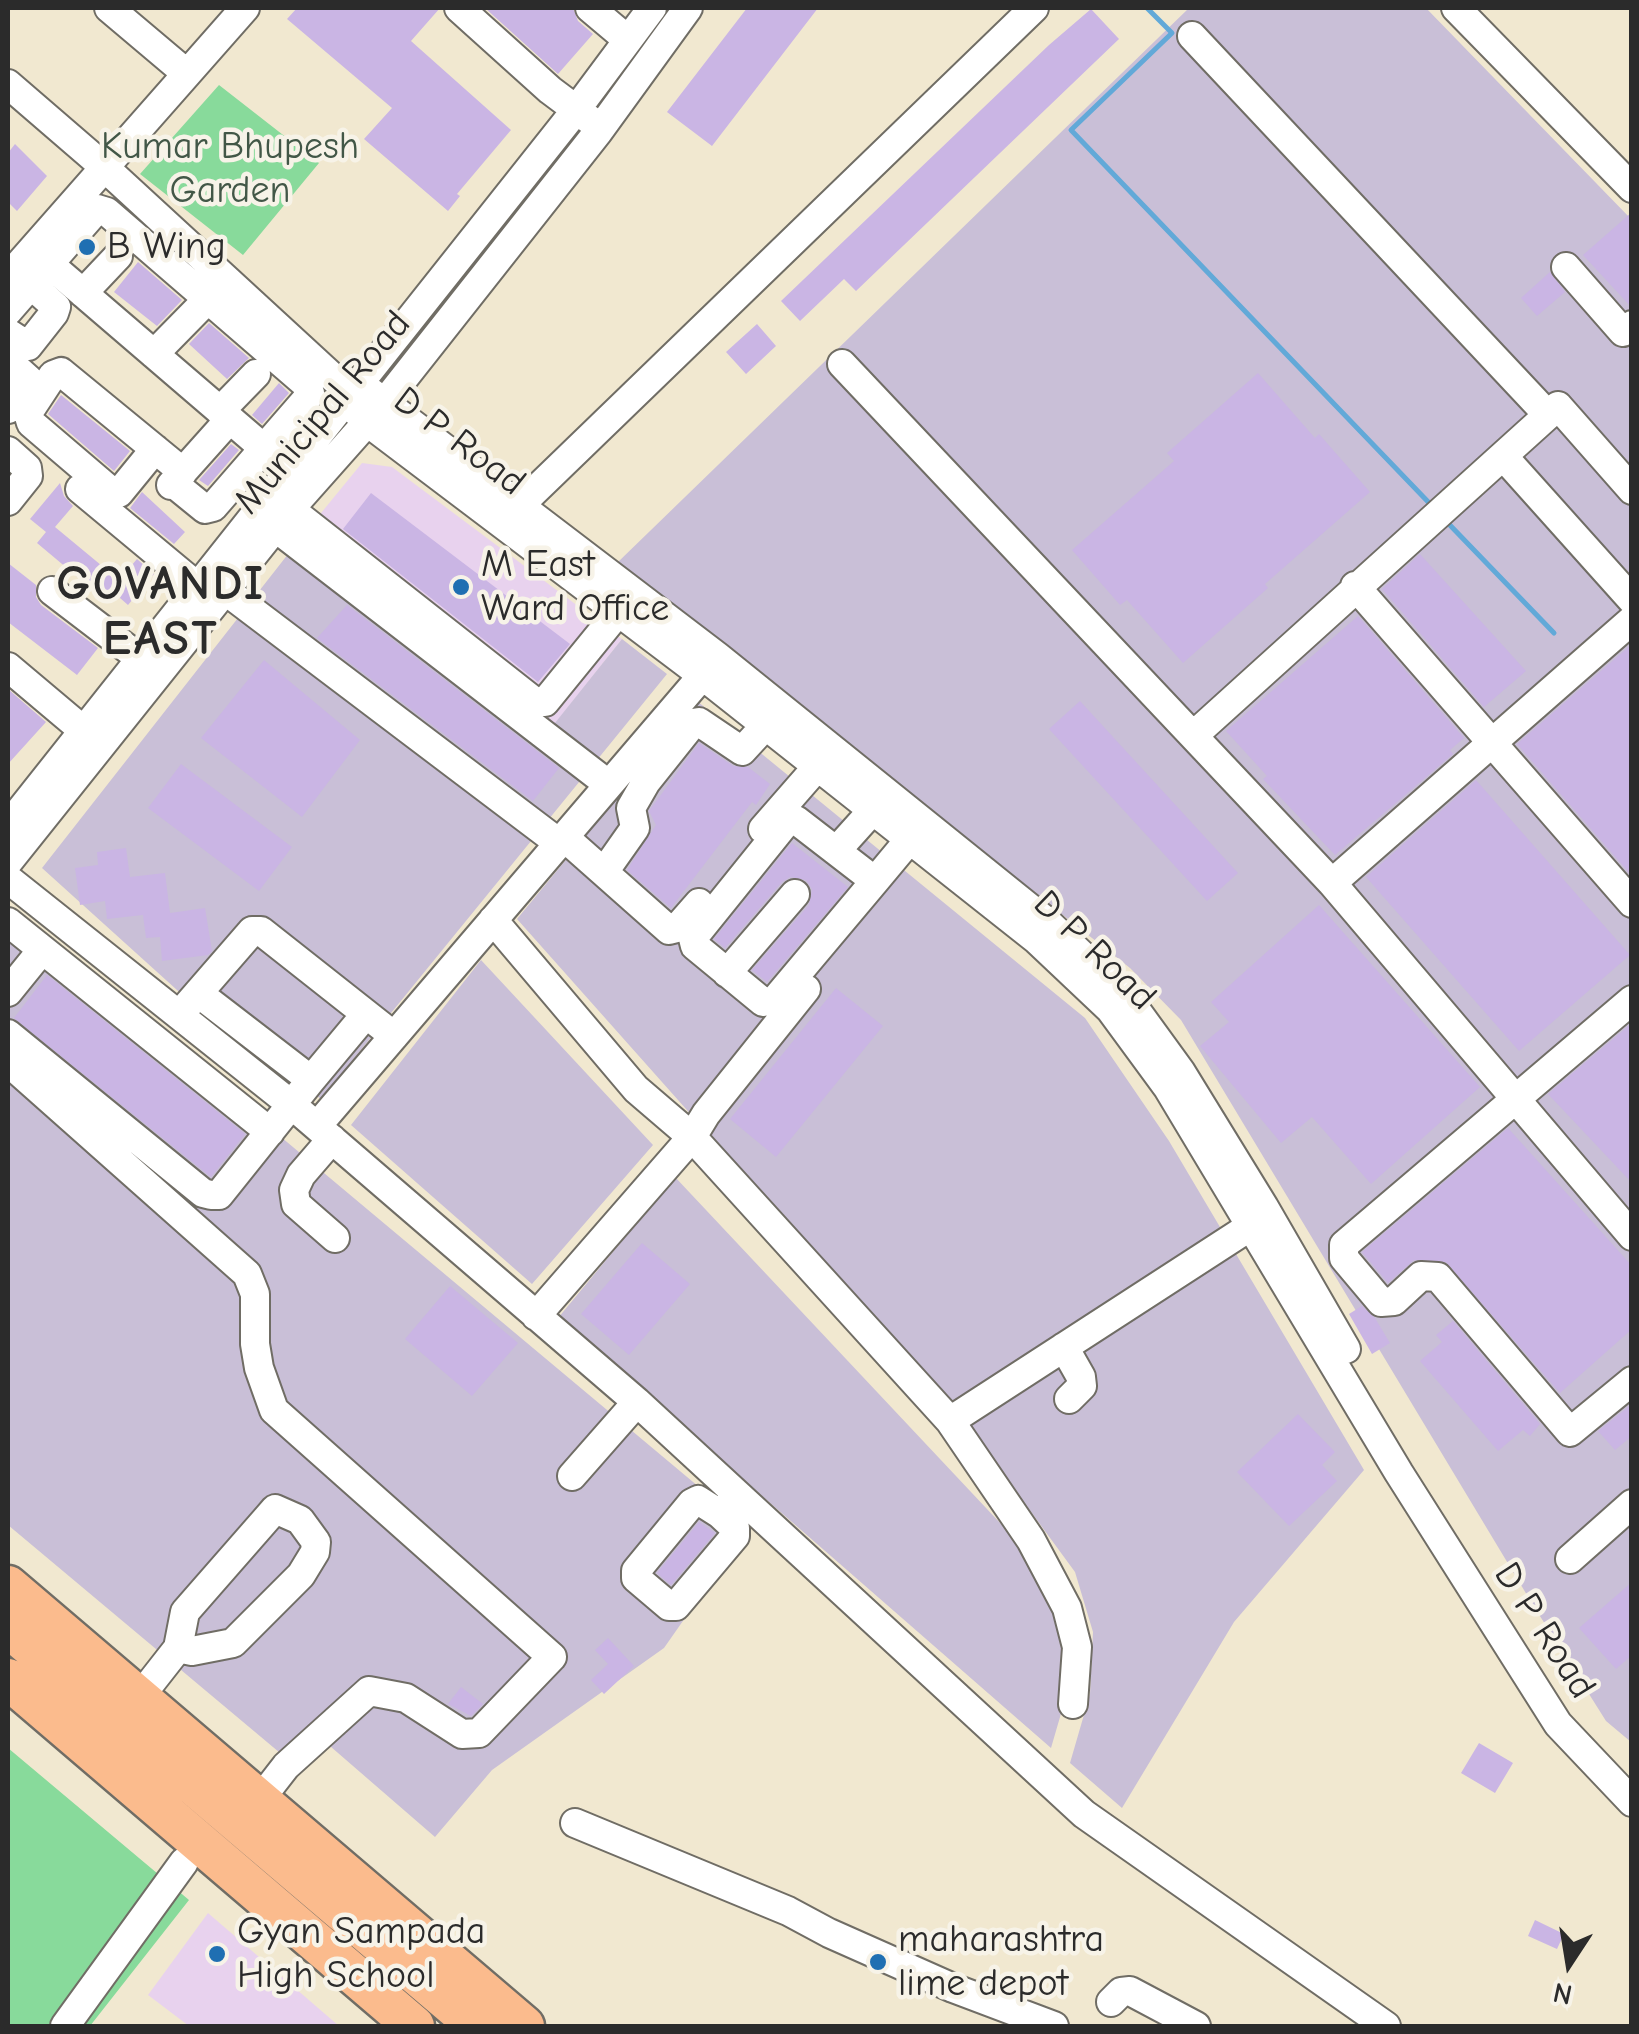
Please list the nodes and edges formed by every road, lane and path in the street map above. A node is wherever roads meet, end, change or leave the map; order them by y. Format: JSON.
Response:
{"nodes":[{"id":1,"x":108,"y":8,"type":"edge"},
{"id":2,"x":245,"y":8,"type":"edge"},
{"id":3,"x":459,"y":8,"type":"edge"},
{"id":4,"x":590,"y":8,"type":"edge"},
{"id":5,"x":652,"y":8,"type":"edge"},
{"id":6,"x":688,"y":8,"type":"edge"},
{"id":7,"x":1034,"y":8,"type":"edge"},
{"id":8,"x":1456,"y":8,"type":"edge"},
{"id":9,"x":1473,"y":8,"type":"edge"},
{"id":10,"x":1192,"y":36,"type":"dead end"},
{"id":11,"x":628,"y":40,"type":"junction"},
{"id":12,"x":186,"y":73,"type":"junction"},
{"id":13,"x":10,"y":91,"type":"edge"},
{"id":14,"x":576,"y":110,"type":"junction"},
{"id":15,"x":600,"y":128,"type":"junction"},
{"id":16,"x":103,"y":166,"type":"junction"},
{"id":17,"x":1626,"y":173,"type":"edge"},
{"id":18,"x":118,"y":256,"type":"dead end"},
{"id":19,"x":1566,"y":267,"type":"dead end"},
{"id":20,"x":22,"y":270,"type":"edge"},
{"id":21,"x":83,"y":293,"type":"junction"},
{"id":22,"x":208,"y":298,"type":"junction"},
{"id":23,"x":8,"y":311,"type":"edge"},
{"id":24,"x":1632,"y":325,"type":"edge"},
{"id":25,"x":8,"y":333,"type":"edge"},
{"id":26,"x":154,"y":354,"type":"junction"},
{"id":27,"x":8,"y":362,"type":"edge"},
{"id":28,"x":842,"y":364,"type":"dead end"},
{"id":29,"x":256,"y":374,"type":"dead end"},
{"id":30,"x":349,"y":389,"type":"junction"},
{"id":31,"x":8,"y":409,"type":"edge"},
{"id":32,"x":376,"y":411,"type":"junction"},
{"id":33,"x":225,"y":415,"type":"junction"},
{"id":34,"x":1548,"y":415,"type":"junction"},
{"id":35,"x":263,"y":448,"type":"junction"},
{"id":36,"x":154,"y":449,"type":"junction"},
{"id":37,"x":8,"y":451,"type":"edge"},
{"id":38,"x":1502,"y":456,"type":"junction"},
{"id":39,"x":290,"y":471,"type":"junction"},
{"id":40,"x":72,"y":481,"type":"dead end"},
{"id":41,"x":173,"y":484,"type":"junction"},
{"id":42,"x":1632,"y":490,"type":"edge"},
{"id":43,"x":8,"y":500,"type":"edge"},
{"id":44,"x":519,"y":506,"type":"junction"},
{"id":45,"x":279,"y":511,"type":"junction"},
{"id":46,"x":1356,"y":586,"type":"junction"},
{"id":47,"x":212,"y":589,"type":"junction"},
{"id":48,"x":52,"y":591,"type":"dead end"},
{"id":49,"x":1632,"y":600,"type":"edge"},
{"id":50,"x":619,"y":611,"type":"junction"},
{"id":51,"x":1632,"y":620,"type":"edge"},
{"id":52,"x":141,"y":659,"type":"junction"},
{"id":53,"x":710,"y":666,"type":"junction"},
{"id":54,"x":8,"y":667,"type":"edge"},
{"id":55,"x":766,"y":725,"type":"junction"},
{"id":56,"x":84,"y":730,"type":"junction"},
{"id":57,"x":1194,"y":735,"type":"junction"},
{"id":58,"x":1493,"y":743,"type":"junction"},
{"id":59,"x":818,"y":766,"type":"junction"},
{"id":60,"x":627,"y":777,"type":"junction"},
{"id":61,"x":873,"y":810,"type":"junction"},
{"id":62,"x":8,"y":826,"type":"edge"},
{"id":63,"x":910,"y":839,"type":"junction"},
{"id":64,"x":561,"y":840,"type":"junction"},
{"id":65,"x":838,"y":850,"type":"junction"},
{"id":66,"x":8,"y":862,"type":"edge"},
{"id":67,"x":604,"y":872,"type":"junction"},
{"id":68,"x":8,"y":880,"type":"edge"},
{"id":69,"x":875,"y":881,"type":"junction"},
{"id":70,"x":1332,"y":883,"type":"junction"},
{"id":71,"x":795,"y":894,"type":"dead end"},
{"id":72,"x":1632,"y":903,"type":"edge"},
{"id":73,"x":493,"y":920,"type":"junction"},
{"id":74,"x":8,"y":922,"type":"edge"},
{"id":75,"x":1030,"y":922,"type":"junction"},
{"id":76,"x":42,"y":950,"type":"junction"},
{"id":77,"x":821,"y":970,"type":"dead end"},
{"id":78,"x":727,"y":972,"type":"junction"},
{"id":79,"x":8,"y":992,"type":"edge"},
{"id":80,"x":198,"y":993,"type":"junction"},
{"id":81,"x":1632,"y":1000,"type":"edge"},
{"id":82,"x":366,"y":1014,"type":"junction"},
{"id":83,"x":179,"y":1016,"type":"junction"},
{"id":84,"x":1136,"y":1028,"type":"junction"},
{"id":85,"x":8,"y":1034,"type":"edge"},
{"id":86,"x":394,"y":1036,"type":"junction"},
{"id":87,"x":8,"y":1062,"type":"edge"},
{"id":88,"x":310,"y":1080,"type":"junction"},
{"id":89,"x":1516,"y":1099,"type":"junction"},
{"id":90,"x":292,"y":1104,"type":"junction"},
{"id":91,"x":270,"y":1132,"type":"junction"},
{"id":92,"x":325,"y":1133,"type":"junction"},
{"id":93,"x":692,"y":1137,"type":"junction"},
{"id":94,"x":1251,"y":1226,"type":"junction"},
{"id":95,"x":1632,"y":1236,"type":"edge"},
{"id":96,"x":335,"y":1238,"type":"dead end"},
{"id":97,"x":1292,"y":1274,"type":"junction"},
{"id":98,"x":536,"y":1316,"type":"junction"},
{"id":99,"x":1064,"y":1347,"type":"junction"},
{"id":100,"x":1632,"y":1380,"type":"edge"},
{"id":101,"x":1070,"y":1398,"type":"dead end"},
{"id":102,"x":637,"y":1402,"type":"junction"},
{"id":103,"x":950,"y":1421,"type":"junction"},
{"id":104,"x":1406,"y":1469,"type":"junction"},
{"id":105,"x":572,"y":1476,"type":"dead end"},
{"id":106,"x":1632,"y":1504,"type":"edge"},
{"id":107,"x":1570,"y":1558,"type":"dead end"},
{"id":108,"x":8,"y":1586,"type":"edge"},
{"id":109,"x":8,"y":1627,"type":"edge"},
{"id":110,"x":178,"y":1648,"type":"junction"},
{"id":111,"x":8,"y":1679,"type":"edge"},
{"id":112,"x":138,"y":1698,"type":"junction"},
{"id":113,"x":1073,"y":1704,"type":"dead end"},
{"id":114,"x":8,"y":1712,"type":"edge"},
{"id":115,"x":1632,"y":1778,"type":"edge"},
{"id":116,"x":258,"y":1802,"type":"junction"},
{"id":117,"x":1632,"y":1802,"type":"edge"},
{"id":118,"x":575,"y":1822,"type":"dead end"},
{"id":119,"x":184,"y":1862,"type":"junction"},
{"id":120,"x":1111,"y":2002,"type":"dead end"},
{"id":121,"x":1184,"y":2024,"type":"edge"},
{"id":122,"x":65,"y":2026,"type":"edge"},
{"id":123,"x":376,"y":2026,"type":"edge"},
{"id":124,"x":414,"y":2026,"type":"edge"},
{"id":125,"x":476,"y":2026,"type":"edge"},
{"id":126,"x":524,"y":2026,"type":"edge"},
{"id":127,"x":1054,"y":2026,"type":"edge"},
{"id":128,"x":1386,"y":2026,"type":"edge"}],
"edges":[{"from":1,"to":12,"type":"street"},
{"from":2,"to":12,"type":"street"},
{"from":3,"to":14,"type":"street"},
{"from":4,"to":11,"type":"street"},
{"from":5,"to":11,"type":"street","name":"Municipal Road"},
{"from":6,"to":15,"type":"street","name":"Municipal Road"},
{"from":7,"to":44,"type":"street"},
{"from":8,"to":17,"type":"street"},
{"from":9,"to":17,"type":"street"},
{"from":10,"to":34,"type":"street"},
{"from":11,"to":14,"type":"street","name":"Municipal Road"},
{"from":12,"to":16,"type":"street"},
{"from":13,"to":16,"type":"street","name":"D P Road"},
{"from":14,"to":15,"type":"street"},
{"from":14,"to":30,"type":"street","name":"Municipal Road"},
{"from":15,"to":32,"type":"street","name":"Municipal Road"},
{"from":16,"to":20,"type":"street"},
{"from":16,"to":30,"type":"street","name":"D P Road"},
{"from":18,"to":21,"type":"street"},
{"from":19,"to":24,"type":"street"},
{"from":20,"to":21,"type":"street"},
{"from":20,"to":22,"type":"street"},
{"from":20,"to":23,"type":"street"},
{"from":20,"to":25,"type":"street"},
{"from":21,"to":26,"type":"street"},
{"from":22,"to":26,"type":"street"},
{"from":22,"to":35,"type":"street"},
{"from":26,"to":33,"type":"street"},
{"from":27,"to":31,"type":"street"},
{"from":28,"to":57,"type":"street"},
{"from":29,"to":33,"type":"street"},
{"from":30,"to":32,"type":"street","name":"D P Road"},
{"from":30,"to":39,"type":"street","name":"Municipal Road"},
{"from":32,"to":44,"type":"street","name":"D P Road"},
{"from":32,"to":45,"type":"street","name":"Municipal Road"},
{"from":32,"to":50,"type":"street","name":"D P Road"},
{"from":33,"to":35,"type":"street"},
{"from":33,"to":41,"type":"street"},
{"from":34,"to":38,"type":"street"},
{"from":34,"to":42,"type":"street"},
{"from":35,"to":39,"type":"street"},
{"from":35,"to":41,"type":"street"},
{"from":36,"to":36,"type":"street"},
{"from":36,"to":41,"type":"street"},
{"from":37,"to":43,"type":"street"},
{"from":38,"to":46,"type":"street"},
{"from":38,"to":49,"type":"street"},
{"from":39,"to":45,"type":"street","name":"Municipal Road"},
{"from":40,"to":47,"type":"street"},
{"from":44,"to":53,"type":"street","name":"D P Road"},
{"from":45,"to":47,"type":"street","name":"Municipal Road"},
{"from":45,"to":50,"type":"street"},
{"from":45,"to":60,"type":"street"},
{"from":46,"to":57,"type":"street"},
{"from":46,"to":58,"type":"street"},
{"from":47,"to":52,"type":"street","name":"Municipal Road"},
{"from":47,"to":64,"type":"street"},
{"from":47,"to":66,"type":"street","name":"Municipal Road"},
{"from":48,"to":52,"type":"street"},
{"from":50,"to":53,"type":"street","name":"D P Road"},
{"from":51,"to":58,"type":"street"},
{"from":52,"to":56,"type":"street","name":"Municipal Road"},
{"from":53,"to":55,"type":"street","name":"D P Road"},
{"from":53,"to":60,"type":"street"},
{"from":53,"to":75,"type":"street","name":"D P Road"},
{"from":54,"to":56,"type":"street"},
{"from":55,"to":59,"type":"street","name":"D P Road"},
{"from":55,"to":60,"type":"street"},
{"from":56,"to":62,"type":"street","name":"Municipal Road"},
{"from":57,"to":70,"type":"street"},
{"from":58,"to":70,"type":"street"},
{"from":58,"to":72,"type":"street"},
{"from":59,"to":61,"type":"street","name":"D P Road"},
{"from":59,"to":67,"type":"street"},
{"from":60,"to":64,"type":"street"},
{"from":60,"to":67,"type":"street"},
{"from":61,"to":63,"type":"street","name":"D P Road"},
{"from":61,"to":65,"type":"street"},
{"from":63,"to":69,"type":"street"},
{"from":63,"to":75,"type":"street","name":"D P Road"},
{"from":64,"to":67,"type":"street"},
{"from":64,"to":73,"type":"street"},
{"from":65,"to":69,"type":"street"},
{"from":65,"to":78,"type":"street"},
{"from":68,"to":83,"type":"street"},
{"from":69,"to":78,"type":"street"},
{"from":70,"to":89,"type":"street"},
{"from":71,"to":78,"type":"street"},
{"from":73,"to":86,"type":"street"},
{"from":73,"to":93,"type":"street"},
{"from":74,"to":76,"type":"street"},
{"from":75,"to":84,"type":"street","name":"D P Road"},
{"from":76,"to":79,"type":"street"},
{"from":76,"to":91,"type":"street"},
{"from":77,"to":93,"type":"street"},
{"from":80,"to":82,"type":"street"},
{"from":80,"to":83,"type":"street"},
{"from":80,"to":88,"type":"street"},
{"from":81,"to":89,"type":"street"},
{"from":82,"to":86,"type":"street"},
{"from":82,"to":88,"type":"street"},
{"from":83,"to":90,"type":"street"},
{"from":84,"to":94,"type":"street","name":"D P Road"},
{"from":84,"to":97,"type":"street","name":"D P Road"},
{"from":85,"to":91,"type":"street"},
{"from":86,"to":92,"type":"street"},
{"from":87,"to":116,"type":"street"},
{"from":88,"to":90,"type":"street"},
{"from":89,"to":95,"type":"street"},
{"from":89,"to":100,"type":"street"},
{"from":90,"to":91,"type":"street"},
{"from":90,"to":92,"type":"street"},
{"from":92,"to":96,"type":"street"},
{"from":92,"to":98,"type":"street"},
{"from":93,"to":98,"type":"street"},
{"from":93,"to":103,"type":"street"},
{"from":94,"to":97,"type":"street","name":"D P Road"},
{"from":94,"to":99,"type":"street"},
{"from":97,"to":104,"type":"street","name":"D P Road"},
{"from":98,"to":102,"type":"street"},
{"from":99,"to":101,"type":"street"},
{"from":99,"to":103,"type":"street"},
{"from":102,"to":105,"type":"street"},
{"from":102,"to":128,"type":"street"},
{"from":103,"to":113,"type":"street"},
{"from":104,"to":115,"type":"street","name":"D P Road"},
{"from":104,"to":117,"type":"street","name":"D P Road"},
{"from":106,"to":107,"type":"street"},
{"from":108,"to":112,"type":"highway"},
{"from":109,"to":125,"type":"highway"},
{"from":110,"to":110,"type":"street"},
{"from":110,"to":112,"type":"street"},
{"from":111,"to":124,"type":"highway"},
{"from":112,"to":116,"type":"highway"},
{"from":114,"to":119,"type":"highway"},
{"from":116,"to":126,"type":"highway"},
{"from":118,"to":127,"type":"street"},
{"from":119,"to":122,"type":"street"},
{"from":119,"to":123,"type":"highway"},
{"from":120,"to":121,"type":"street"}]}
